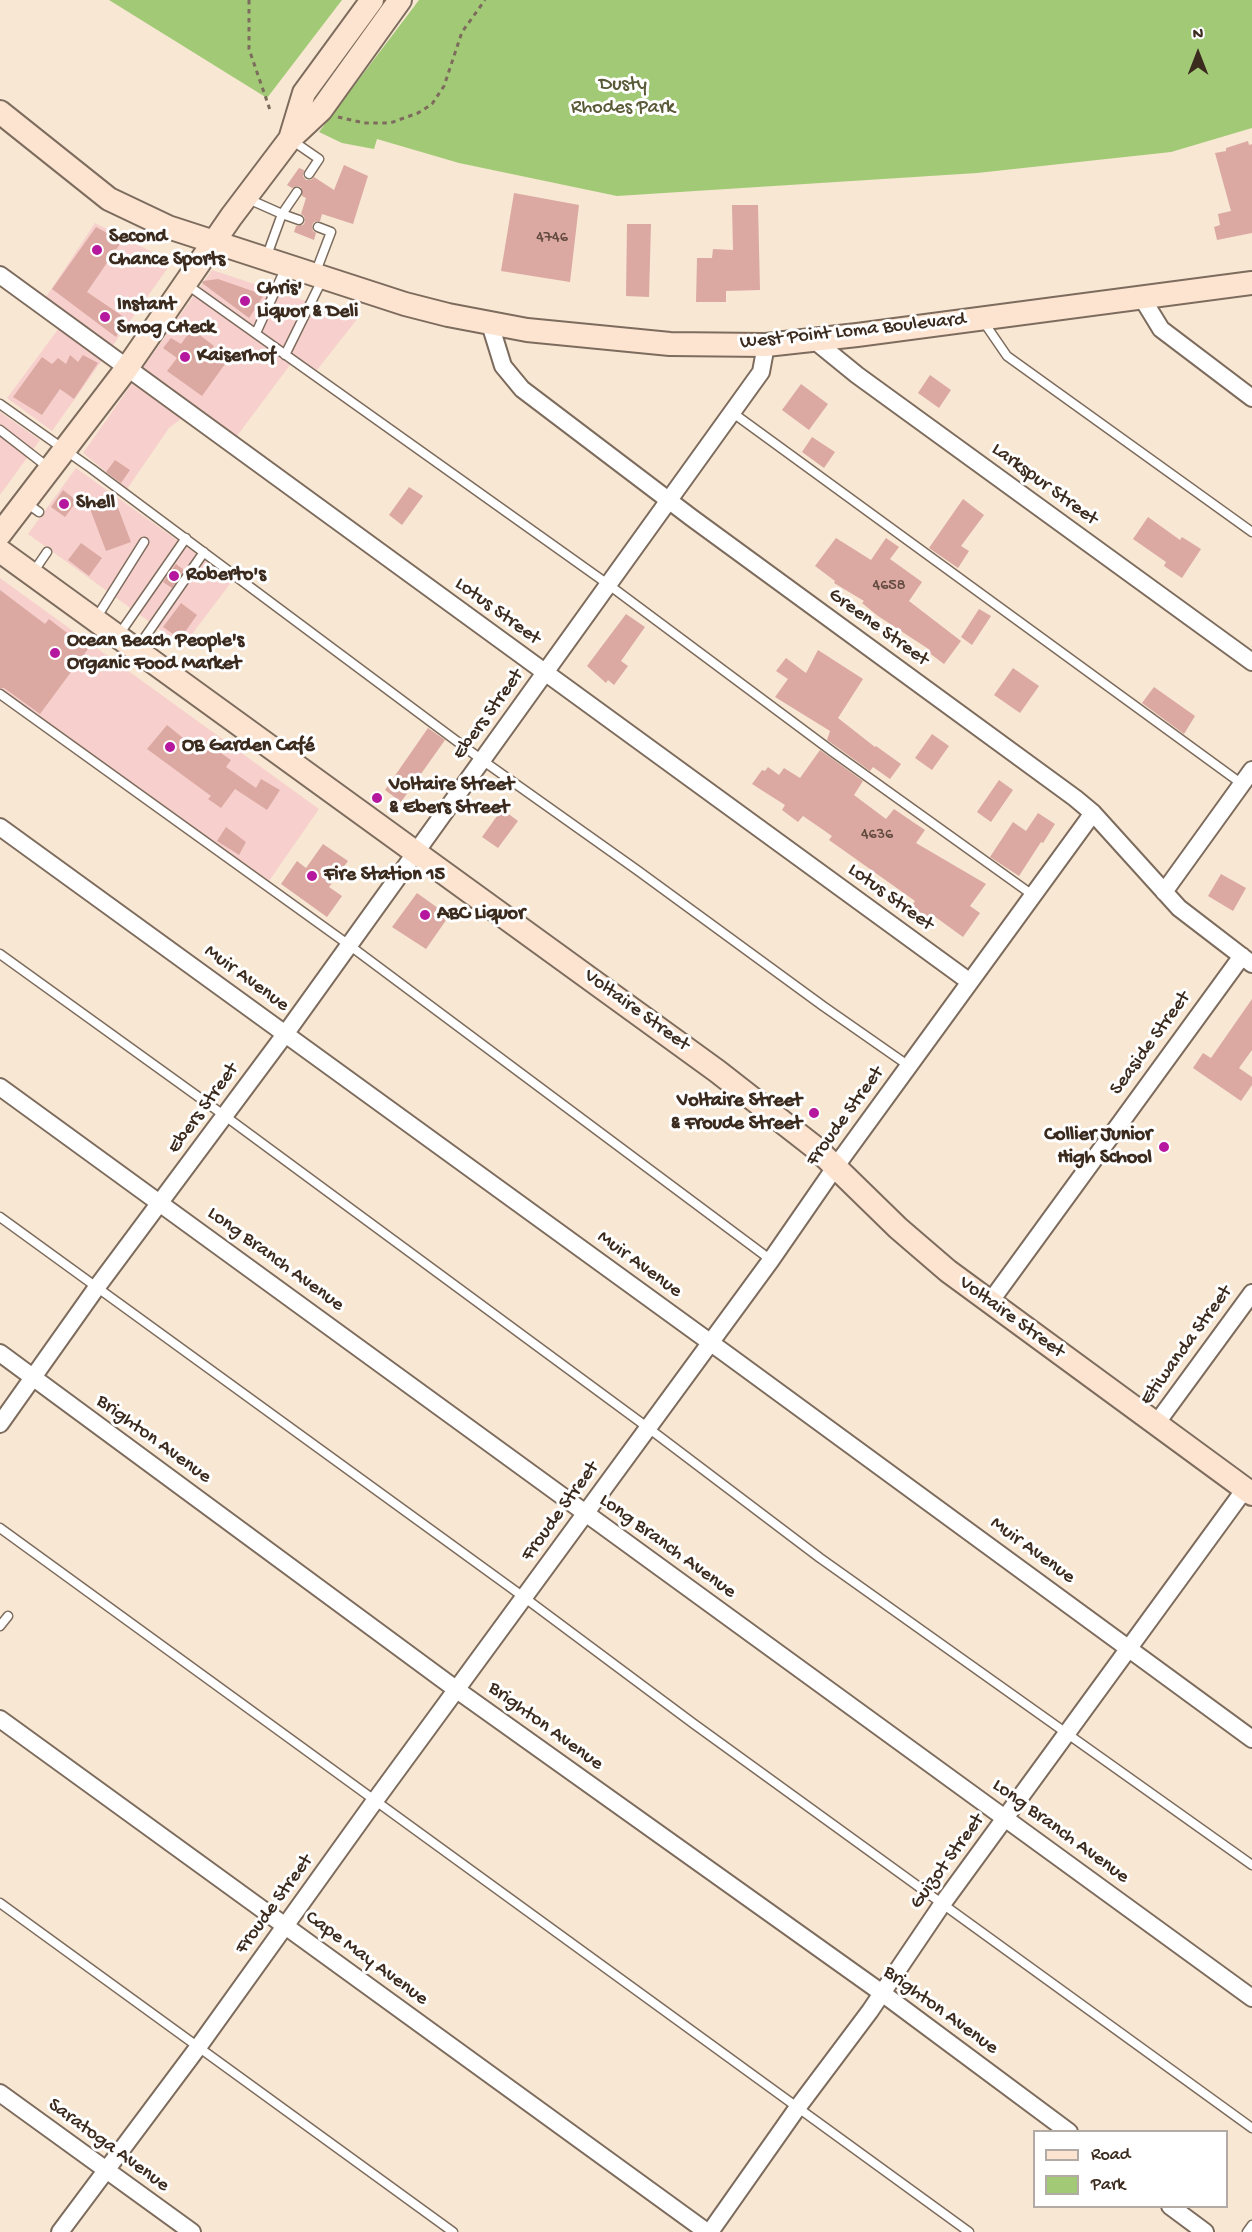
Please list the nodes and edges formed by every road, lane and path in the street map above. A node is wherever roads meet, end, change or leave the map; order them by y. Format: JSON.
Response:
{"nodes":[{"id":1,"x":249,"y":0,"type":"edge"},
{"id":2,"x":372,"y":0,"type":"edge"},
{"id":3,"x":400,"y":0,"type":"edge"},
{"id":4,"x":485,"y":0,"type":"edge"},
{"id":5,"x":270,"y":110,"type":"dead end"},
{"id":6,"x":0,"y":112,"type":"edge"},
{"id":7,"x":337,"y":116,"type":"dead end"},
{"id":8,"x":290,"y":139,"type":"junction"},
{"id":9,"x":309,"y":174,"type":"dead end"},
{"id":10,"x":297,"y":192,"type":"dead end"},
{"id":11,"x":246,"y":197,"type":"junction"},
{"id":12,"x":282,"y":214,"type":"junction"},
{"id":13,"x":299,"y":220,"type":"dead end"},
{"id":14,"x":318,"y":227,"type":"dead end"},
{"id":15,"x":214,"y":241,"type":"junction"},
{"id":16,"x":276,"y":263,"type":"junction"},
{"id":17,"x":0,"y":275,"type":"edge"},
{"id":18,"x":319,"y":277,"type":"junction"},
{"id":19,"x":186,"y":283,"type":"junction"},
{"id":20,"x":1252,"y":283,"type":"edge"},
{"id":21,"x":1142,"y":298,"type":"junction"},
{"id":22,"x":981,"y":318,"type":"junction"},
{"id":23,"x":490,"y":324,"type":"junction"},
{"id":24,"x":256,"y":333,"type":"junction"},
{"id":25,"x":814,"y":340,"type":"junction"},
{"id":26,"x":766,"y":345,"type":"junction"},
{"id":27,"x":285,"y":355,"type":"junction"},
{"id":28,"x":127,"y":369,"type":"junction"},
{"id":29,"x":1252,"y":398,"type":"edge"},
{"id":30,"x":0,"y":404,"type":"edge"},
{"id":31,"x":733,"y":412,"type":"junction"},
{"id":32,"x":0,"y":430,"type":"edge"},
{"id":33,"x":56,"y":464,"type":"junction"},
{"id":34,"x":669,"y":501,"type":"junction"},
{"id":35,"x":1252,"y":532,"type":"edge"},
{"id":36,"x":0,"y":534,"type":"edge"},
{"id":37,"x":186,"y":538,"type":"junction"},
{"id":38,"x":144,"y":542,"type":"dead end"},
{"id":39,"x":0,"y":551,"type":"edge"},
{"id":40,"x":47,"y":552,"type":"dead end"},
{"id":41,"x":204,"y":552,"type":"junction"},
{"id":42,"x":32,"y":574,"type":"junction"},
{"id":43,"x":609,"y":585,"type":"junction"},
{"id":44,"x":94,"y":620,"type":"junction"},
{"id":45,"x":117,"y":637,"type":"junction"},
{"id":46,"x":136,"y":650,"type":"junction"},
{"id":47,"x":1252,"y":662,"type":"edge"},
{"id":48,"x":545,"y":673,"type":"junction"},
{"id":49,"x":0,"y":694,"type":"edge"},
{"id":50,"x":483,"y":760,"type":"junction"},
{"id":51,"x":1252,"y":770,"type":"edge"},
{"id":52,"x":1242,"y":784,"type":"junction"},
{"id":53,"x":1093,"y":813,"type":"junction"},
{"id":54,"x":0,"y":826,"type":"edge"},
{"id":55,"x":417,"y":852,"type":"junction"},
{"id":56,"x":1164,"y":892,"type":"junction"},
{"id":57,"x":1034,"y":896,"type":"junction"},
{"id":58,"x":349,"y":945,"type":"junction"},
{"id":59,"x":0,"y":954,"type":"edge"},
{"id":60,"x":1247,"y":960,"type":"edge"},
{"id":61,"x":970,"y":982,"type":"junction"},
{"id":62,"x":286,"y":1034,"type":"junction"},
{"id":63,"x":909,"y":1066,"type":"junction"},
{"id":64,"x":0,"y":1087,"type":"edge"},
{"id":65,"x":225,"y":1116,"type":"junction"},
{"id":66,"x":836,"y":1166,"type":"junction"},
{"id":67,"x":161,"y":1203,"type":"junction"},
{"id":68,"x":0,"y":1217,"type":"edge"},
{"id":69,"x":771,"y":1260,"type":"junction"},
{"id":70,"x":97,"y":1287,"type":"junction"},
{"id":71,"x":1252,"y":1293,"type":"edge"},
{"id":72,"x":990,"y":1302,"type":"junction"},
{"id":73,"x":710,"y":1342,"type":"junction"},
{"id":74,"x":0,"y":1353,"type":"edge"},
{"id":75,"x":33,"y":1378,"type":"junction"},
{"id":76,"x":0,"y":1424,"type":"edge"},
{"id":77,"x":1156,"y":1424,"type":"junction"},
{"id":78,"x":647,"y":1427,"type":"junction"},
{"id":79,"x":1248,"y":1492,"type":"edge"},
{"id":80,"x":585,"y":1514,"type":"junction"},
{"id":81,"x":0,"y":1528,"type":"edge"},
{"id":82,"x":525,"y":1598,"type":"junction"},
{"id":83,"x":8,"y":1616,"type":"dead end"},
{"id":84,"x":0,"y":1626,"type":"edge"},
{"id":85,"x":1128,"y":1648,"type":"junction"},
{"id":86,"x":457,"y":1690,"type":"junction"},
{"id":87,"x":0,"y":1719,"type":"edge"},
{"id":88,"x":1067,"y":1733,"type":"junction"},
{"id":89,"x":1252,"y":1739,"type":"edge"},
{"id":90,"x":374,"y":1802,"type":"junction"},
{"id":91,"x":1006,"y":1819,"type":"junction"},
{"id":92,"x":1252,"y":1865,"type":"edge"},
{"id":93,"x":0,"y":1903,"type":"edge"},
{"id":94,"x":943,"y":1903,"type":"junction"},
{"id":95,"x":285,"y":1927,"type":"junction"},
{"id":96,"x":882,"y":1994,"type":"junction"},
{"id":97,"x":1252,"y":1998,"type":"edge"},
{"id":98,"x":199,"y":2046,"type":"junction"},
{"id":99,"x":0,"y":2093,"type":"edge"},
{"id":100,"x":798,"y":2107,"type":"junction"},
{"id":101,"x":1252,"y":2128,"type":"edge"},
{"id":102,"x":1066,"y":2130,"type":"edge"},
{"id":103,"x":105,"y":2170,"type":"junction"},
{"id":104,"x":1173,"y":2208,"type":"edge"},
{"id":105,"x":1252,"y":2225,"type":"edge"},
{"id":106,"x":60,"y":2232,"type":"edge"},
{"id":107,"x":192,"y":2232,"type":"edge"},
{"id":108,"x":453,"y":2232,"type":"edge"},
{"id":109,"x":709,"y":2232,"type":"edge"},
{"id":110,"x":969,"y":2232,"type":"edge"},
{"id":111,"x":1205,"y":2232,"type":"edge"},
{"id":112,"x":1247,"y":2232,"type":"edge"}],
"edges":[{"from":1,"to":5,"type":"path"},
{"from":2,"to":8,"type":"main road"},
{"from":3,"to":8,"type":"main road"},
{"from":4,"to":7,"type":"path"},
{"from":6,"to":15,"type":"main road","name":"West Point Loma Boulevard"},
{"from":8,"to":9,"type":"lane"},
{"from":8,"to":11,"type":"main road"},
{"from":10,"to":12,"type":"lane"},
{"from":11,"to":12,"type":"lane"},
{"from":11,"to":15,"type":"main road"},
{"from":12,"to":13,"type":"lane"},
{"from":12,"to":16,"type":"lane"},
{"from":14,"to":18,"type":"lane"},
{"from":15,"to":16,"type":"main road","name":"West Point Loma Boulevard"},
{"from":15,"to":19,"type":"main road"},
{"from":16,"to":18,"type":"main road","name":"West Point Loma Boulevard"},
{"from":16,"to":24,"type":"lane"},
{"from":17,"to":28,"type":"street","name":"Lotus Street"},
{"from":18,"to":23,"type":"main road","name":"West Point Loma Boulevard"},
{"from":18,"to":27,"type":"lane"},
{"from":19,"to":24,"type":"lane"},
{"from":19,"to":28,"type":"main road"},
{"from":20,"to":21,"type":"main road","name":"West Point Loma Boulevard"},
{"from":21,"to":22,"type":"main road","name":"West Point Loma Boulevard"},
{"from":21,"to":29,"type":"street"},
{"from":22,"to":25,"type":"main road","name":"West Point Loma Boulevard"},
{"from":22,"to":35,"type":"lane"},
{"from":23,"to":26,"type":"main road","name":"West Point Loma Boulevard"},
{"from":23,"to":34,"type":"street","name":"Greene Street"},
{"from":24,"to":27,"type":"lane"},
{"from":25,"to":26,"type":"main road","name":"West Point Loma Boulevard"},
{"from":25,"to":47,"type":"street","name":"Larkspur Street"},
{"from":26,"to":31,"type":"street","name":"Ebers Street"},
{"from":27,"to":43,"type":"lane"},
{"from":28,"to":33,"type":"main road"},
{"from":28,"to":48,"type":"street","name":"Lotus Street"},
{"from":30,"to":33,"type":"lane"},
{"from":31,"to":34,"type":"street","name":"Ebers Street"},
{"from":31,"to":52,"type":"lane"},
{"from":32,"to":33,"type":"lane"},
{"from":33,"to":36,"type":"main road"},
{"from":33,"to":37,"type":"lane"},
{"from":34,"to":43,"type":"street","name":"Ebers Street"},
{"from":34,"to":53,"type":"street","name":"Greene Street"},
{"from":37,"to":41,"type":"lane"},
{"from":37,"to":45,"type":"lane"},
{"from":38,"to":44,"type":"lane"},
{"from":39,"to":42,"type":"main road","name":"Voltaire Street"},
{"from":40,"to":42,"type":"lane"},
{"from":41,"to":46,"type":"lane"},
{"from":41,"to":50,"type":"lane"},
{"from":42,"to":44,"type":"main road","name":"Voltaire Street"},
{"from":43,"to":48,"type":"street","name":"Ebers Street"},
{"from":43,"to":57,"type":"lane"},
{"from":44,"to":45,"type":"main road","name":"Voltaire Street"},
{"from":45,"to":46,"type":"main road","name":"Voltaire Street"},
{"from":46,"to":55,"type":"main road","name":"Voltaire Street"},
{"from":48,"to":50,"type":"street","name":"Ebers Street"},
{"from":48,"to":61,"type":"street","name":"Lotus Street"},
{"from":49,"to":58,"type":"lane"},
{"from":50,"to":55,"type":"street","name":"Ebers Street"},
{"from":50,"to":63,"type":"lane"},
{"from":51,"to":52,"type":"street"},
{"from":52,"to":56,"type":"street"},
{"from":53,"to":56,"type":"street","name":"Greene Street"},
{"from":53,"to":57,"type":"street","name":"Froude Street"},
{"from":54,"to":62,"type":"street","name":"Muir Avenue"},
{"from":55,"to":58,"type":"street","name":"Ebers Street"},
{"from":55,"to":66,"type":"main road","name":"Voltaire Street"},
{"from":56,"to":60,"type":"street","name":"Greene Street"},
{"from":57,"to":61,"type":"street","name":"Froude Street"},
{"from":58,"to":62,"type":"street","name":"Ebers Street"},
{"from":58,"to":69,"type":"lane"},
{"from":59,"to":65,"type":"lane"},
{"from":60,"to":72,"type":"street","name":"Seaside Street"},
{"from":61,"to":63,"type":"street","name":"Froude Street"},
{"from":62,"to":65,"type":"street","name":"Ebers Street"},
{"from":62,"to":73,"type":"street","name":"Muir Avenue"},
{"from":63,"to":66,"type":"street","name":"Froude Street"},
{"from":64,"to":67,"type":"street","name":"Long Branch Avenue"},
{"from":65,"to":67,"type":"street","name":"Ebers Street"},
{"from":65,"to":78,"type":"lane"},
{"from":66,"to":69,"type":"street","name":"Froude Street"},
{"from":66,"to":72,"type":"main road","name":"Voltaire Street"},
{"from":67,"to":70,"type":"street","name":"Ebers Street"},
{"from":67,"to":80,"type":"street","name":"Long Branch Avenue"},
{"from":68,"to":70,"type":"lane"},
{"from":69,"to":73,"type":"street","name":"Froude Street"},
{"from":70,"to":75,"type":"street","name":"Ebers Street"},
{"from":70,"to":82,"type":"lane"},
{"from":71,"to":77,"type":"street","name":"Etiwanda Street"},
{"from":72,"to":77,"type":"main road","name":"Voltaire Street"},
{"from":73,"to":78,"type":"street","name":"Froude Street"},
{"from":73,"to":85,"type":"street","name":"Muir Avenue"},
{"from":74,"to":75,"type":"street","name":"Brighton Avenue"},
{"from":75,"to":76,"type":"street","name":"Ebers Street"},
{"from":75,"to":86,"type":"street","name":"Brighton Avenue"},
{"from":77,"to":79,"type":"main road","name":"Voltaire Street"},
{"from":78,"to":80,"type":"street","name":"Froude Street"},
{"from":78,"to":88,"type":"lane"},
{"from":79,"to":85,"type":"street","name":"Guizot Street"},
{"from":80,"to":82,"type":"street","name":"Froude Street"},
{"from":80,"to":91,"type":"street","name":"Long Branch Avenue"},
{"from":81,"to":90,"type":"lane"},
{"from":82,"to":86,"type":"street","name":"Froude Street"},
{"from":82,"to":94,"type":"lane"},
{"from":83,"to":84,"type":"lane"},
{"from":85,"to":88,"type":"street","name":"Guizot Street"},
{"from":85,"to":89,"type":"street","name":"Muir Avenue"},
{"from":86,"to":90,"type":"street","name":"Froude Street"},
{"from":86,"to":96,"type":"street","name":"Brighton Avenue"},
{"from":87,"to":95,"type":"street","name":"Cape May Avenue"},
{"from":88,"to":91,"type":"street","name":"Guizot Street"},
{"from":88,"to":92,"type":"lane"},
{"from":90,"to":95,"type":"street","name":"Froude Street"},
{"from":90,"to":100,"type":"lane"},
{"from":91,"to":94,"type":"street","name":"Guizot Street"},
{"from":91,"to":97,"type":"street","name":"Long Branch Avenue"},
{"from":93,"to":98,"type":"lane"},
{"from":94,"to":96,"type":"street","name":"Guizot Street"},
{"from":94,"to":101,"type":"lane"},
{"from":95,"to":98,"type":"street","name":"Froude Street"},
{"from":95,"to":109,"type":"street","name":"Cape May Avenue"},
{"from":96,"to":100,"type":"street","name":"Guizot Street"},
{"from":96,"to":102,"type":"street","name":"Brighton Avenue"},
{"from":98,"to":103,"type":"street","name":"Froude Street"},
{"from":98,"to":108,"type":"lane"},
{"from":99,"to":103,"type":"street","name":"Saratoga Avenue"},
{"from":100,"to":109,"type":"street","name":"Guizot Street"},
{"from":100,"to":110,"type":"lane"},
{"from":103,"to":106,"type":"street","name":"Froude Street"},
{"from":103,"to":107,"type":"street","name":"Saratoga Avenue"},
{"from":104,"to":111,"type":"street"},
{"from":105,"to":112,"type":"lane"}]}
